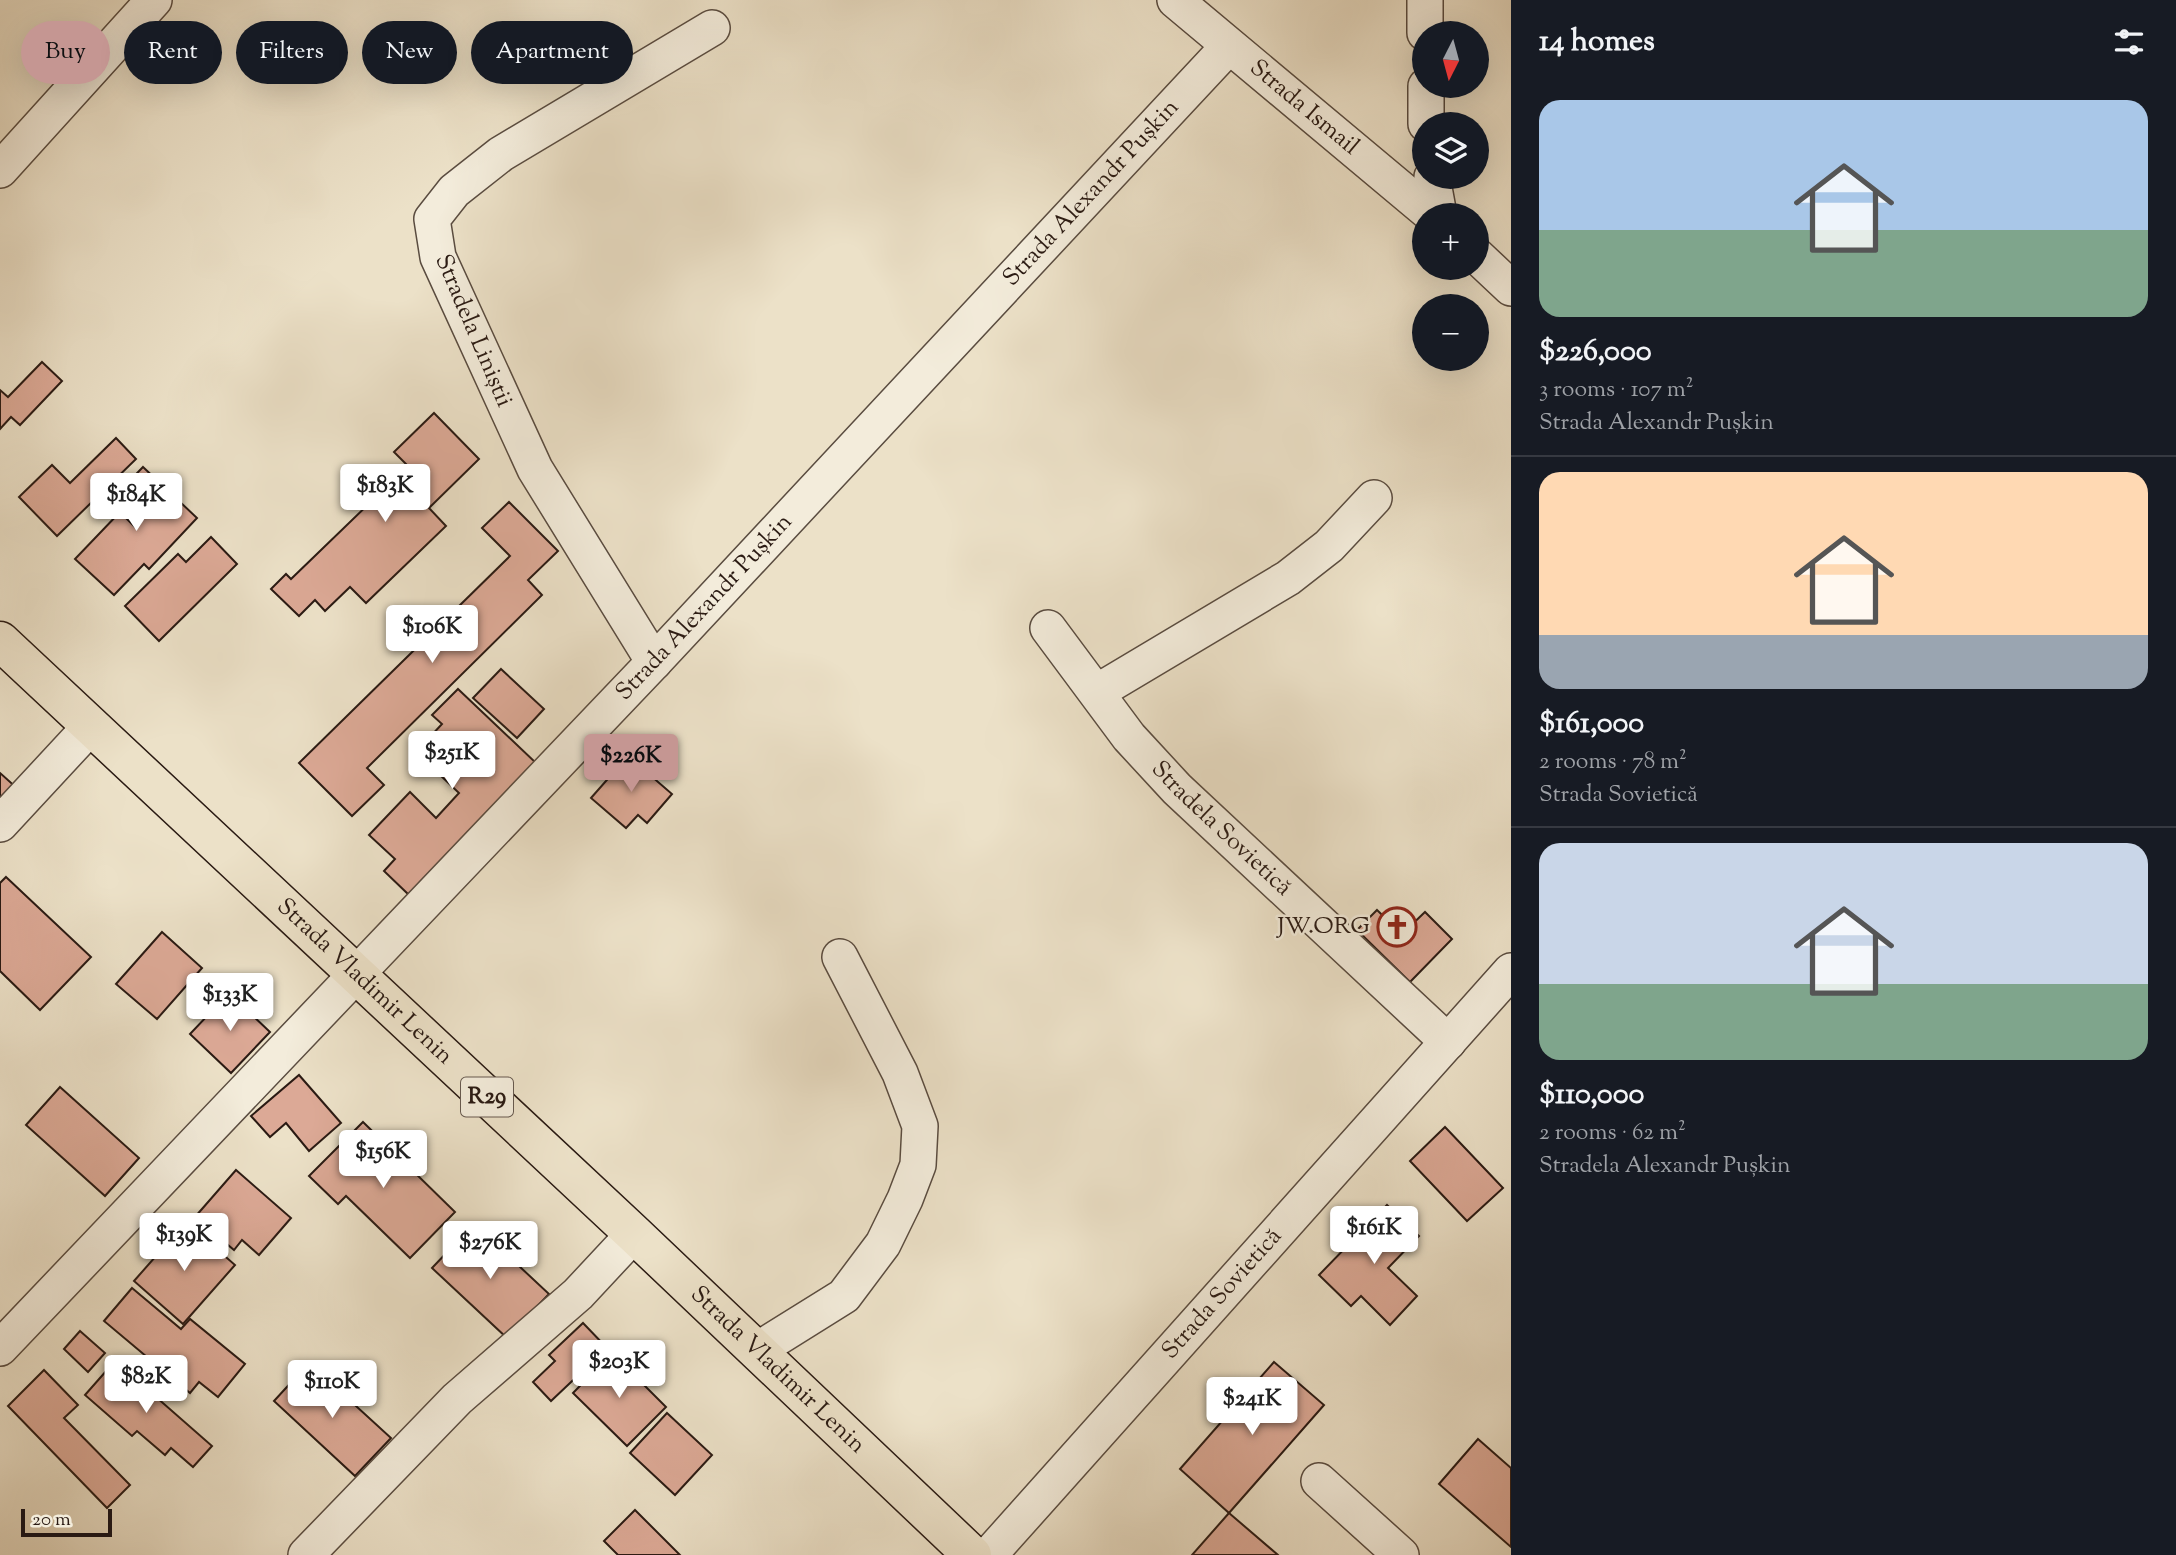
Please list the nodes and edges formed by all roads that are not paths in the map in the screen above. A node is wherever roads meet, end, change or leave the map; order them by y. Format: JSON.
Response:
{"nodes":[{"id":1,"x":154,"y":0,"type":"edge"},
{"id":2,"x":1175,"y":0,"type":"edge"},
{"id":3,"x":1425,"y":0,"type":"edge"},
{"id":4,"x":1425,"y":21,"type":"edge"},
{"id":5,"x":712,"y":28,"type":"dead end"},
{"id":6,"x":1229,"y":46,"type":"junction"},
{"id":7,"x":0,"y":170,"type":"edge"},
{"id":8,"x":1418,"y":203,"type":"edge"},
{"id":9,"x":1489,"y":267,"type":"edge"},
{"id":10,"x":1511,"y":288,"type":"edge"},
{"id":11,"x":1374,"y":498,"type":"dead end"},
{"id":12,"x":1048,"y":628,"type":"dead end"},
{"id":13,"x":0,"y":641,"type":"edge"},
{"id":14,"x":654,"y":662,"type":"junction"},
{"id":15,"x":1097,"y":692,"type":"junction"},
{"id":16,"x":91,"y":726,"type":"junction"},
{"id":17,"x":0,"y":824,"type":"edge"},
{"id":18,"x":840,"y":957,"type":"dead end"},
{"id":19,"x":1511,"y":971,"type":"edge"},
{"id":20,"x":356,"y":974,"type":"junction"},
{"id":21,"x":1448,"y":1042,"type":"junction"},
{"id":22,"x":634,"y":1234,"type":"junction"},
{"id":23,"x":0,"y":1348,"type":"edge"},
{"id":24,"x":756,"y":1350,"type":"junction"},
{"id":25,"x":1319,"y":1481,"type":"dead end"},
{"id":26,"x":306,"y":1555,"type":"edge"},
{"id":27,"x":972,"y":1555,"type":"edge"},
{"id":28,"x":989,"y":1555,"type":"edge"},
{"id":29,"x":1401,"y":1555,"type":"edge"}],
"edges":[{"from":1,"to":7,"type":"street"},
{"from":2,"to":6,"type":"street","name":"Strada Ismail"},
{"from":3,"to":4,"type":"street"},
{"from":5,"to":14,"type":"street","name":"Stradela Liniștii"},
{"from":6,"to":8,"type":"street","name":"Strada Ismail"},
{"from":6,"to":14,"type":"street","name":"Strada Alexandr Pușkin"},
{"from":9,"to":10,"type":"street"},
{"from":11,"to":15,"type":"street"},
{"from":12,"to":15,"type":"street","name":"Stradela Sovietică"},
{"from":13,"to":16,"type":"main road","name":"Strada Vladimir Lenin","number":"R29"},
{"from":14,"to":20,"type":"street","name":"Strada Alexandr Pușkin"},
{"from":15,"to":21,"type":"street","name":"Stradela Sovietică"},
{"from":16,"to":17,"type":"street"},
{"from":16,"to":20,"type":"main road","name":"Strada Vladimir Lenin","number":"R29"},
{"from":18,"to":24,"type":"street"},
{"from":19,"to":21,"type":"street","name":"Strada Sovietică"},
{"from":20,"to":22,"type":"main road","name":"Strada Vladimir Lenin","number":"R29"},
{"from":20,"to":23,"type":"street","name":"Strada Alexandr Pușkin"},
{"from":21,"to":28,"type":"street","name":"Strada Sovietică"},
{"from":22,"to":24,"type":"main road","name":"Strada Vladimir Lenin","number":"R29"},
{"from":22,"to":26,"type":"street"},
{"from":24,"to":27,"type":"main road","name":"Strada Vladimir Lenin","number":"R29"},
{"from":25,"to":29,"type":"street"}]}
